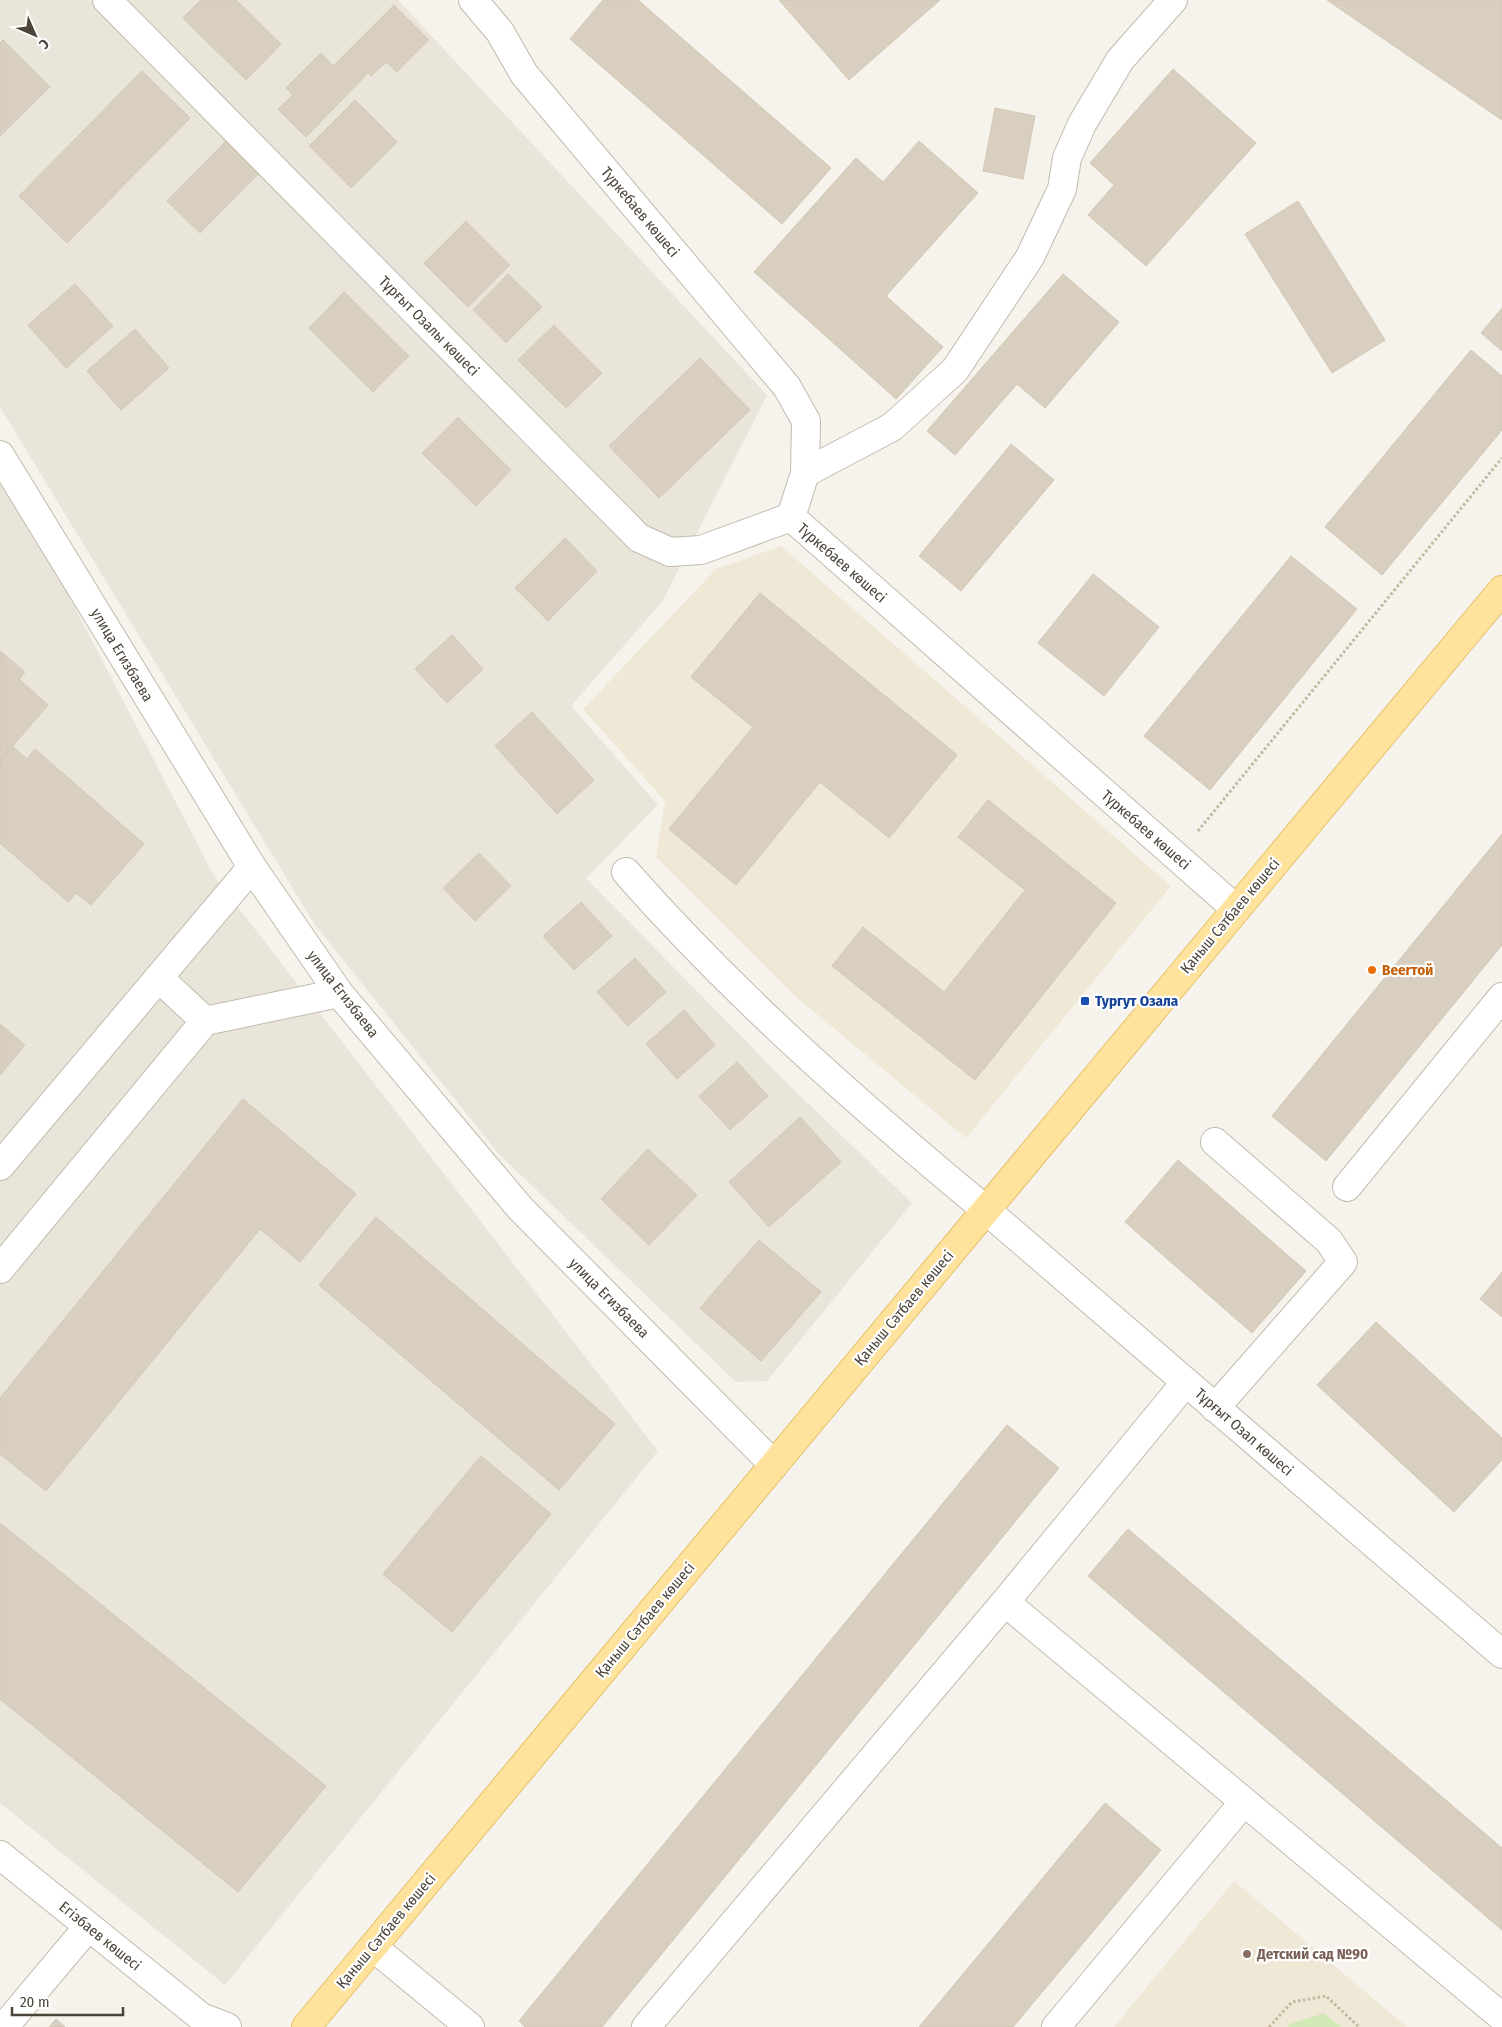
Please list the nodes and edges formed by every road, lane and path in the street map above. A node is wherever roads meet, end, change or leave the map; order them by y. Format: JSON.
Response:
{"nodes":[{"id":1,"x":107,"y":0,"type":"edge"},
{"id":2,"x":473,"y":0,"type":"edge"},
{"id":3,"x":1173,"y":0,"type":"edge"},
{"id":4,"x":0,"y":455,"type":"edge"},
{"id":5,"x":1502,"y":458,"type":"edge"},
{"id":6,"x":805,"y":473,"type":"junction"},
{"id":7,"x":791,"y":518,"type":"junction"},
{"id":8,"x":1502,"y":590,"type":"edge"},
{"id":9,"x":1177,"y":857,"type":"junction"},
{"id":10,"x":252,"y":867,"type":"junction"},
{"id":11,"x":626,"y":872,"type":"dead end"},
{"id":12,"x":1236,"y":909,"type":"junction"},
{"id":13,"x":158,"y":978,"type":"junction"},
{"id":14,"x":339,"y":993,"type":"junction"},
{"id":15,"x":1502,"y":997,"type":"edge"},
{"id":16,"x":205,"y":1021,"type":"junction"},
{"id":17,"x":1215,"y":1142,"type":"dead end"},
{"id":18,"x":0,"y":1166,"type":"edge"},
{"id":19,"x":1347,"y":1187,"type":"dead end"},
{"id":20,"x":986,"y":1210,"type":"junction"},
{"id":21,"x":0,"y":1269,"type":"edge"},
{"id":22,"x":1186,"y":1382,"type":"junction"},
{"id":23,"x":1216,"y":1408,"type":"junction"},
{"id":24,"x":774,"y":1465,"type":"junction"},
{"id":25,"x":1005,"y":1602,"type":"junction"},
{"id":26,"x":1502,"y":1654,"type":"edge"},
{"id":27,"x":1244,"y":1802,"type":"junction"},
{"id":28,"x":0,"y":1855,"type":"edge"},
{"id":29,"x":88,"y":1926,"type":"junction"},
{"id":30,"x":373,"y":1947,"type":"junction"},
{"id":31,"x":1502,"y":2017,"type":"edge"},
{"id":32,"x":660,"y":2022,"type":"edge"},
{"id":33,"x":4,"y":2027,"type":"edge"},
{"id":34,"x":227,"y":2027,"type":"edge"},
{"id":35,"x":306,"y":2027,"type":"edge"},
{"id":36,"x":470,"y":2027,"type":"edge"},
{"id":37,"x":1056,"y":2027,"type":"edge"},
{"id":38,"x":1269,"y":2027,"type":"edge"},
{"id":39,"x":1359,"y":2027,"type":"edge"}],
"edges":[{"from":1,"to":7,"type":"street","name":"Тұрғыт Озалы көшесі"},
{"from":2,"to":6,"type":"street","name":"Түркебаев көшесі"},
{"from":3,"to":6,"type":"street"},
{"from":4,"to":10,"type":"street","name":"улица Егизбаева"},
{"from":5,"to":9,"type":"path"},
{"from":6,"to":7,"type":"street","name":"Түркебаев көшесі"},
{"from":7,"to":9,"type":"street","name":"Түркебаев көшесі"},
{"from":8,"to":12,"type":"main road","name":"Қаныш Сәтбаев көшесі"},
{"from":9,"to":12,"type":"street","name":"Түркебаев көшесі"},
{"from":10,"to":13,"type":"street"},
{"from":10,"to":14,"type":"street","name":"улица Егизбаева"},
{"from":11,"to":20,"type":"street","name":"Тұрғыт Озал көшесі"},
{"from":12,"to":20,"type":"main road","name":"Қаныш Сәтбаев көшесі"},
{"from":13,"to":16,"type":"street"},
{"from":13,"to":18,"type":"street"},
{"from":14,"to":16,"type":"street"},
{"from":14,"to":24,"type":"street","name":"улица Егизбаева"},
{"from":15,"to":19,"type":"street"},
{"from":16,"to":21,"type":"street"},
{"from":17,"to":23,"type":"street"},
{"from":20,"to":22,"type":"street","name":"Тұрғыт Озал көшесі"},
{"from":20,"to":24,"type":"main road","name":"Қаныш Сәтбаев көшесі"},
{"from":22,"to":23,"type":"street","name":"Тұрғыт Озал көшесі"},
{"from":22,"to":25,"type":"street"},
{"from":23,"to":26,"type":"street","name":"Тұрғыт Озал көшесі"},
{"from":24,"to":30,"type":"main road","name":"Қаныш Сәтбаев көшесі"},
{"from":25,"to":27,"type":"street"},
{"from":25,"to":32,"type":"street"},
{"from":27,"to":31,"type":"street"},
{"from":27,"to":37,"type":"street"},
{"from":28,"to":29,"type":"street","name":"Егізбаев көшесі"},
{"from":29,"to":33,"type":"street"},
{"from":29,"to":34,"type":"street","name":"Егізбаев көшесі"},
{"from":30,"to":35,"type":"main road","name":"Қаныш Сәтбаев көшесі"},
{"from":30,"to":36,"type":"street"},
{"from":38,"to":39,"type":"path"}]}
